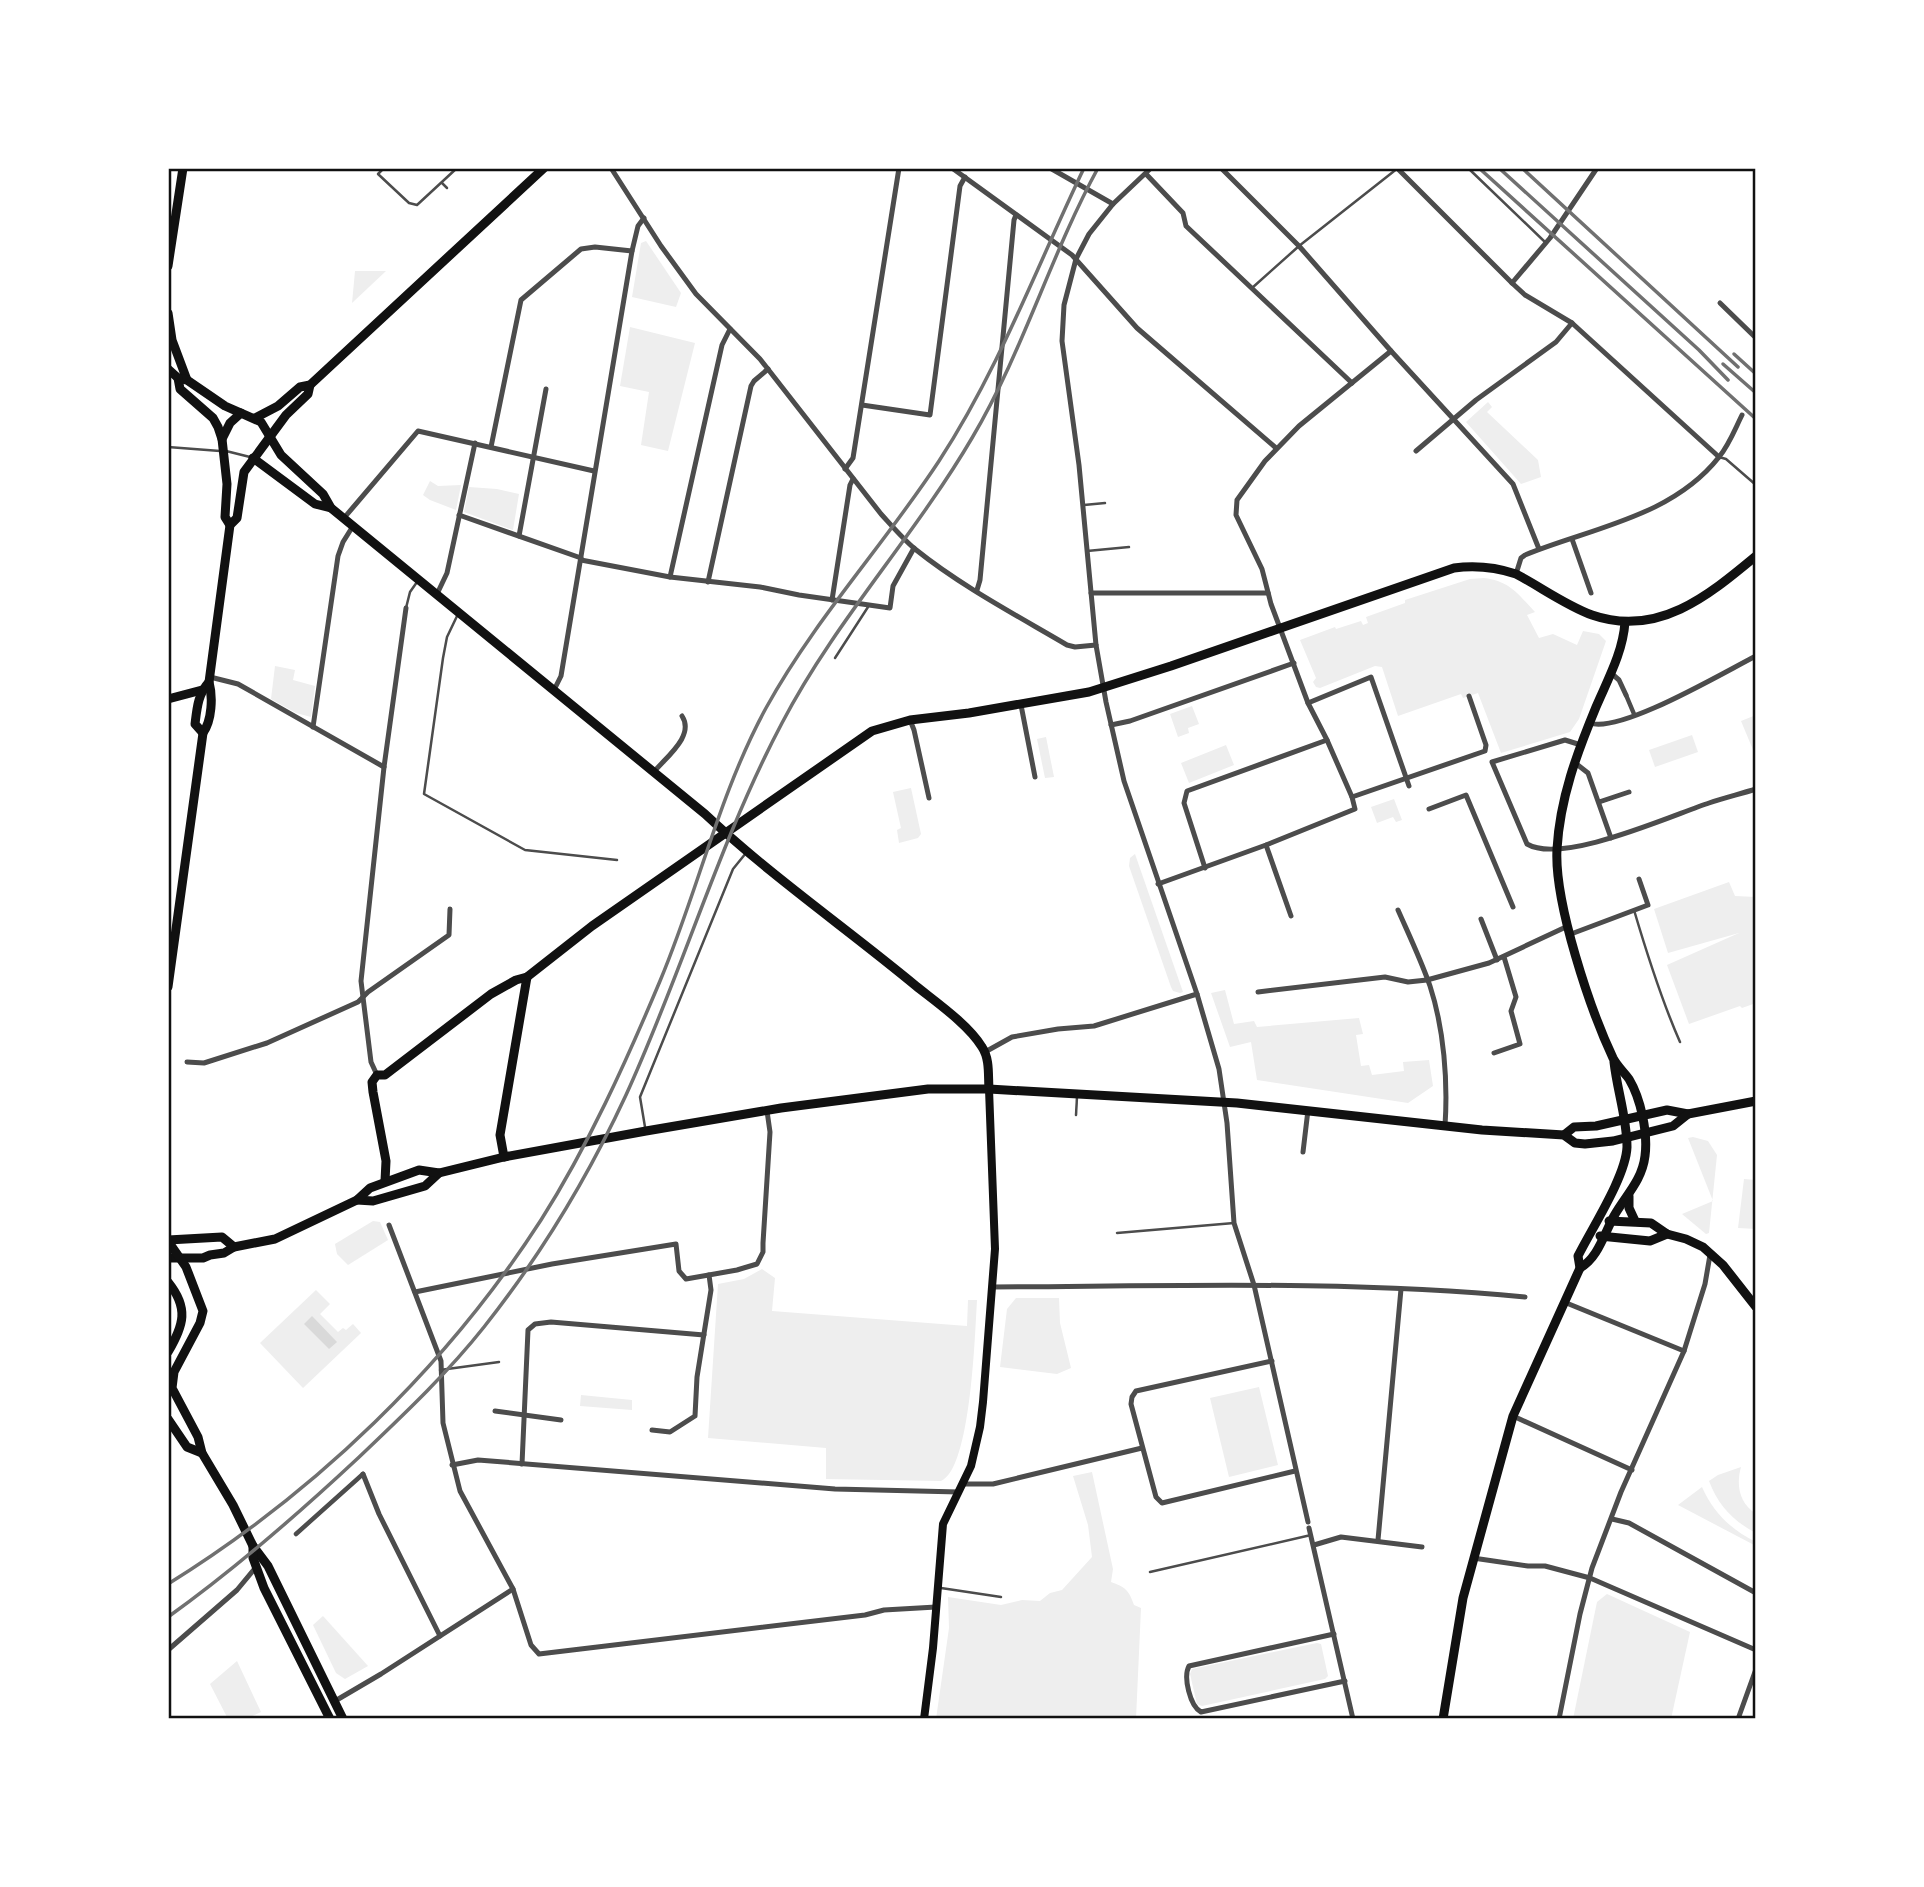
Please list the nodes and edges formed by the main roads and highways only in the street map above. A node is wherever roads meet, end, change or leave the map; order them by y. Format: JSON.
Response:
{"nodes":[{"id":1,"x":183,"y":168,"type":"edge"},
{"id":2,"x":544,"y":168,"type":"edge"},
{"id":3,"x":168,"y":266,"type":"edge"},
{"id":4,"x":168,"y":313,"type":"edge"},
{"id":5,"x":168,"y":369,"type":"edge"},
{"id":6,"x":183,"y":379,"type":"junction"},
{"id":7,"x":310,"y":385,"type":"junction"},
{"id":8,"x":241,"y":413,"type":"junction"},
{"id":9,"x":256,"y":418,"type":"junction"},
{"id":10,"x":270,"y":436,"type":"junction"},
{"id":11,"x":222,"y":439,"type":"junction"},
{"id":12,"x":253,"y":458,"type":"junction"},
{"id":13,"x":331,"y":508,"type":"junction"},
{"id":14,"x":230,"y":525,"type":"junction"},
{"id":15,"x":1756,"y":556,"type":"edge"},
{"id":16,"x":1626,"y":622,"type":"junction"},
{"id":17,"x":210,"y":679,"type":"junction"},
{"id":18,"x":202,"y":690,"type":"junction"},
{"id":19,"x":168,"y":699,"type":"edge"},
{"id":20,"x":203,"y":733,"type":"junction"},
{"id":21,"x":724,"y":832,"type":"junction"},
{"id":22,"x":527,"y":977,"type":"junction"},
{"id":23,"x":168,"y":987,"type":"edge"},
{"id":24,"x":1614,"y":1060,"type":"junction"},
{"id":25,"x":989,"y":1088,"type":"junction"},
{"id":26,"x":1756,"y":1101,"type":"edge"},
{"id":27,"x":1689,"y":1114,"type":"junction"},
{"id":28,"x":1642,"y":1115,"type":"junction"},
{"id":29,"x":1624,"y":1120,"type":"junction"},
{"id":30,"x":1644,"y":1133,"type":"junction"},
{"id":31,"x":1564,"y":1135,"type":"junction"},
{"id":32,"x":1626,"y":1138,"type":"junction"},
{"id":33,"x":504,"y":1157,"type":"junction"},
{"id":34,"x":439,"y":1173,"type":"junction"},
{"id":35,"x":385,"y":1181,"type":"junction"},
{"id":36,"x":1629,"y":1196,"type":"junction"},
{"id":37,"x":357,"y":1200,"type":"junction"},
{"id":38,"x":1612,"y":1221,"type":"junction"},
{"id":39,"x":1635,"y":1221,"type":"junction"},
{"id":40,"x":1592,"y":1229,"type":"junction"},
{"id":41,"x":1667,"y":1234,"type":"junction"},
{"id":42,"x":1603,"y":1237,"type":"junction"},
{"id":43,"x":168,"y":1240,"type":"edge"},
{"id":44,"x":234,"y":1247,"type":"junction"},
{"id":45,"x":168,"y":1258,"type":"edge"},
{"id":46,"x":181,"y":1258,"type":"junction"},
{"id":47,"x":1580,"y":1268,"type":"junction"},
{"id":48,"x":168,"y":1282,"type":"edge"},
{"id":49,"x":1756,"y":1307,"type":"edge"},
{"id":50,"x":168,"y":1352,"type":"edge"},
{"id":51,"x":168,"y":1419,"type":"edge"},
{"id":52,"x":202,"y":1453,"type":"junction"},
{"id":53,"x":253,"y":1546,"type":"junction"},
{"id":54,"x":330,"y":1719,"type":"edge"},
{"id":55,"x":343,"y":1719,"type":"edge"},
{"id":56,"x":924,"y":1719,"type":"edge"},
{"id":57,"x":1443,"y":1719,"type":"edge"}],
"edges":[{"from":1,"to":3,"type":"main road"},
{"from":2,"to":7,"type":"main road"},
{"from":4,"to":6,"type":"main road"},
{"from":5,"to":6,"type":"main road"},
{"from":6,"to":8,"type":"main road"},
{"from":6,"to":11,"type":"main road"},
{"from":7,"to":9,"type":"main road"},
{"from":7,"to":10,"type":"main road"},
{"from":8,"to":9,"type":"main road"},
{"from":8,"to":11,"type":"main road"},
{"from":9,"to":10,"type":"main road"},
{"from":10,"to":12,"type":"main road"},
{"from":10,"to":13,"type":"main road"},
{"from":11,"to":14,"type":"main road"},
{"from":12,"to":13,"type":"main road"},
{"from":12,"to":14,"type":"main road"},
{"from":13,"to":21,"type":"main road"},
{"from":14,"to":17,"type":"main road"},
{"from":15,"to":16,"type":"main road"},
{"from":16,"to":21,"type":"main road"},
{"from":16,"to":24,"type":"main road"},
{"from":17,"to":18,"type":"main road"},
{"from":17,"to":20,"type":"main road"},
{"from":18,"to":19,"type":"main road"},
{"from":18,"to":20,"type":"main road"},
{"from":20,"to":23,"type":"main road"},
{"from":21,"to":22,"type":"main road"},
{"from":21,"to":25,"type":"main road"},
{"from":22,"to":33,"type":"main road"},
{"from":22,"to":35,"type":"main road"},
{"from":24,"to":28,"type":"main road"},
{"from":24,"to":29,"type":"main road"},
{"from":25,"to":31,"type":"main road"},
{"from":25,"to":33,"type":"main road"},
{"from":25,"to":56,"type":"main road"},
{"from":26,"to":27,"type":"main road"},
{"from":27,"to":28,"type":"main road"},
{"from":27,"to":30,"type":"main road"},
{"from":28,"to":29,"type":"main road"},
{"from":28,"to":30,"type":"main road"},
{"from":29,"to":31,"type":"main road"},
{"from":29,"to":32,"type":"main road"},
{"from":30,"to":32,"type":"main road"},
{"from":30,"to":36,"type":"main road"},
{"from":31,"to":32,"type":"main road"},
{"from":32,"to":40,"type":"main road"},
{"from":33,"to":34,"type":"main road"},
{"from":34,"to":35,"type":"main road"},
{"from":34,"to":37,"type":"main road"},
{"from":35,"to":37,"type":"main road"},
{"from":36,"to":38,"type":"main road"},
{"from":36,"to":39,"type":"main road"},
{"from":37,"to":44,"type":"main road"},
{"from":38,"to":39,"type":"main road"},
{"from":38,"to":40,"type":"main road"},
{"from":38,"to":42,"type":"main road"},
{"from":39,"to":41,"type":"main road"},
{"from":40,"to":42,"type":"main road"},
{"from":40,"to":47,"type":"main road"},
{"from":41,"to":42,"type":"main road"},
{"from":41,"to":49,"type":"main road"},
{"from":42,"to":47,"type":"main road"},
{"from":43,"to":44,"type":"main road"},
{"from":43,"to":46,"type":"main road"},
{"from":44,"to":46,"type":"main road"},
{"from":45,"to":46,"type":"main road"},
{"from":46,"to":52,"type":"main road"},
{"from":47,"to":57,"type":"main road"},
{"from":48,"to":50,"type":"main road"},
{"from":51,"to":52,"type":"main road"},
{"from":52,"to":53,"type":"main road"},
{"from":53,"to":54,"type":"main road"},
{"from":53,"to":55,"type":"main road"}]}
